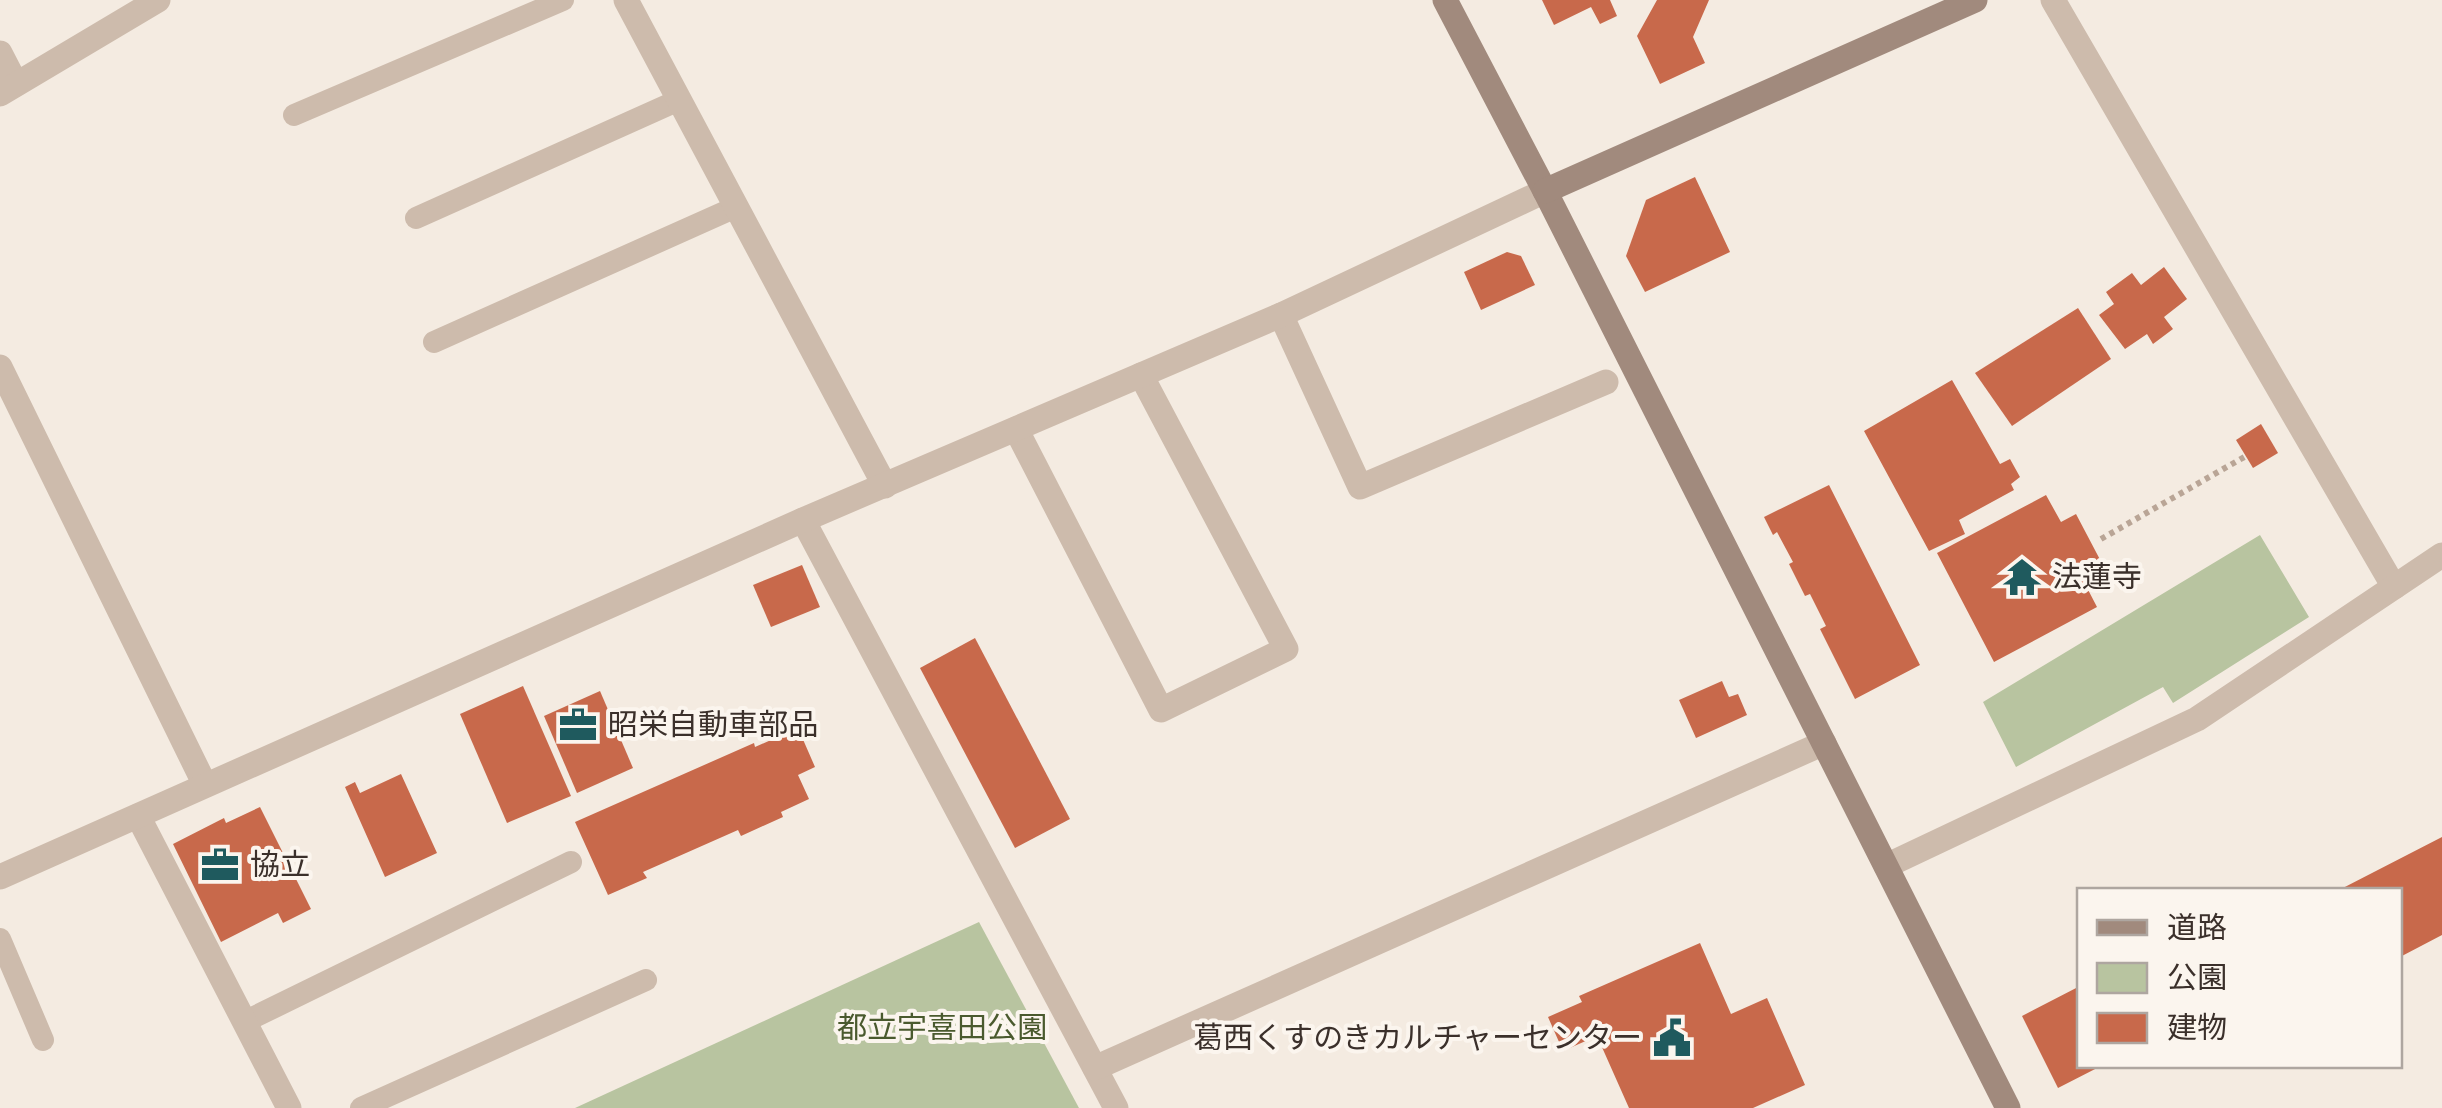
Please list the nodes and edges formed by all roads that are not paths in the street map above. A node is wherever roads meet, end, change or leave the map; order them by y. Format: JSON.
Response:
{"nodes":[{"id":1,"x":563,"y":0,"type":"edge"},
{"id":2,"x":626,"y":0,"type":"edge"},
{"id":3,"x":1445,"y":0,"type":"edge"},
{"id":4,"x":1976,"y":0,"type":"edge"},
{"id":5,"x":2053,"y":0,"type":"edge"},
{"id":6,"x":152,"y":2,"type":"edge"},
{"id":7,"x":0,"y":52,"type":"edge"},
{"id":8,"x":8,"y":89,"type":"edge"},
{"id":9,"x":679,"y":100,"type":"junction"},
{"id":10,"x":294,"y":115,"type":"dead end"},
{"id":11,"x":1545,"y":191,"type":"junction"},
{"id":12,"x":736,"y":207,"type":"junction"},
{"id":13,"x":416,"y":218,"type":"dead end"},
{"id":14,"x":1280,"y":315,"type":"junction"},
{"id":15,"x":434,"y":342,"type":"dead end"},
{"id":16,"x":0,"y":367,"type":"edge"},
{"id":17,"x":1141,"y":375,"type":"junction"},
{"id":18,"x":1606,"y":382,"type":"dead end"},
{"id":19,"x":1016,"y":429,"type":"junction"},
{"id":20,"x":885,"y":486,"type":"junction"},
{"id":21,"x":804,"y":520,"type":"junction"},
{"id":22,"x":2442,"y":555,"type":"edge"},
{"id":23,"x":2394,"y":587,"type":"junction"},
{"id":24,"x":1824,"y":743,"type":"junction"},
{"id":25,"x":204,"y":785,"type":"junction"},
{"id":26,"x":138,"y":816,"type":"junction"},
{"id":27,"x":570,"y":862,"type":"dead end"},
{"id":28,"x":1886,"y":866,"type":"junction"},
{"id":29,"x":0,"y":876,"type":"edge"},
{"id":30,"x":0,"y":938,"type":"edge"},
{"id":31,"x":646,"y":980,"type":"dead end"},
{"id":32,"x":244,"y":1022,"type":"junction"},
{"id":33,"x":44,"y":1040,"type":"dead end"},
{"id":34,"x":1094,"y":1068,"type":"junction"},
{"id":35,"x":289,"y":1108,"type":"edge"},
{"id":36,"x":361,"y":1108,"type":"edge"},
{"id":37,"x":1116,"y":1108,"type":"edge"},
{"id":38,"x":2008,"y":1108,"type":"edge"}],
"edges":[{"from":1,"to":10,"type":"lane"},
{"from":2,"to":9,"type":"street"},
{"from":3,"to":11,"type":"street"},
{"from":4,"to":11,"type":"street"},
{"from":5,"to":23,"type":"street"},
{"from":6,"to":8,"type":"street"},
{"from":7,"to":8,"type":"street"},
{"from":9,"to":12,"type":"street"},
{"from":9,"to":13,"type":"lane"},
{"from":11,"to":14,"type":"street"},
{"from":11,"to":24,"type":"street"},
{"from":12,"to":15,"type":"lane"},
{"from":12,"to":20,"type":"street"},
{"from":14,"to":17,"type":"street"},
{"from":14,"to":18,"type":"street"},
{"from":16,"to":25,"type":"street"},
{"from":17,"to":19,"type":"street"},
{"from":17,"to":19,"type":"street"},
{"from":19,"to":20,"type":"street"},
{"from":20,"to":21,"type":"street"},
{"from":21,"to":25,"type":"street"},
{"from":21,"to":34,"type":"street"},
{"from":22,"to":23,"type":"street"},
{"from":23,"to":28,"type":"street"},
{"from":24,"to":28,"type":"street"},
{"from":24,"to":34,"type":"street"},
{"from":25,"to":26,"type":"street"},
{"from":26,"to":29,"type":"street"},
{"from":26,"to":32,"type":"street"},
{"from":27,"to":32,"type":"lane"},
{"from":28,"to":38,"type":"street"},
{"from":30,"to":33,"type":"lane"},
{"from":31,"to":36,"type":"lane"},
{"from":32,"to":35,"type":"street"},
{"from":34,"to":37,"type":"street"}]}
